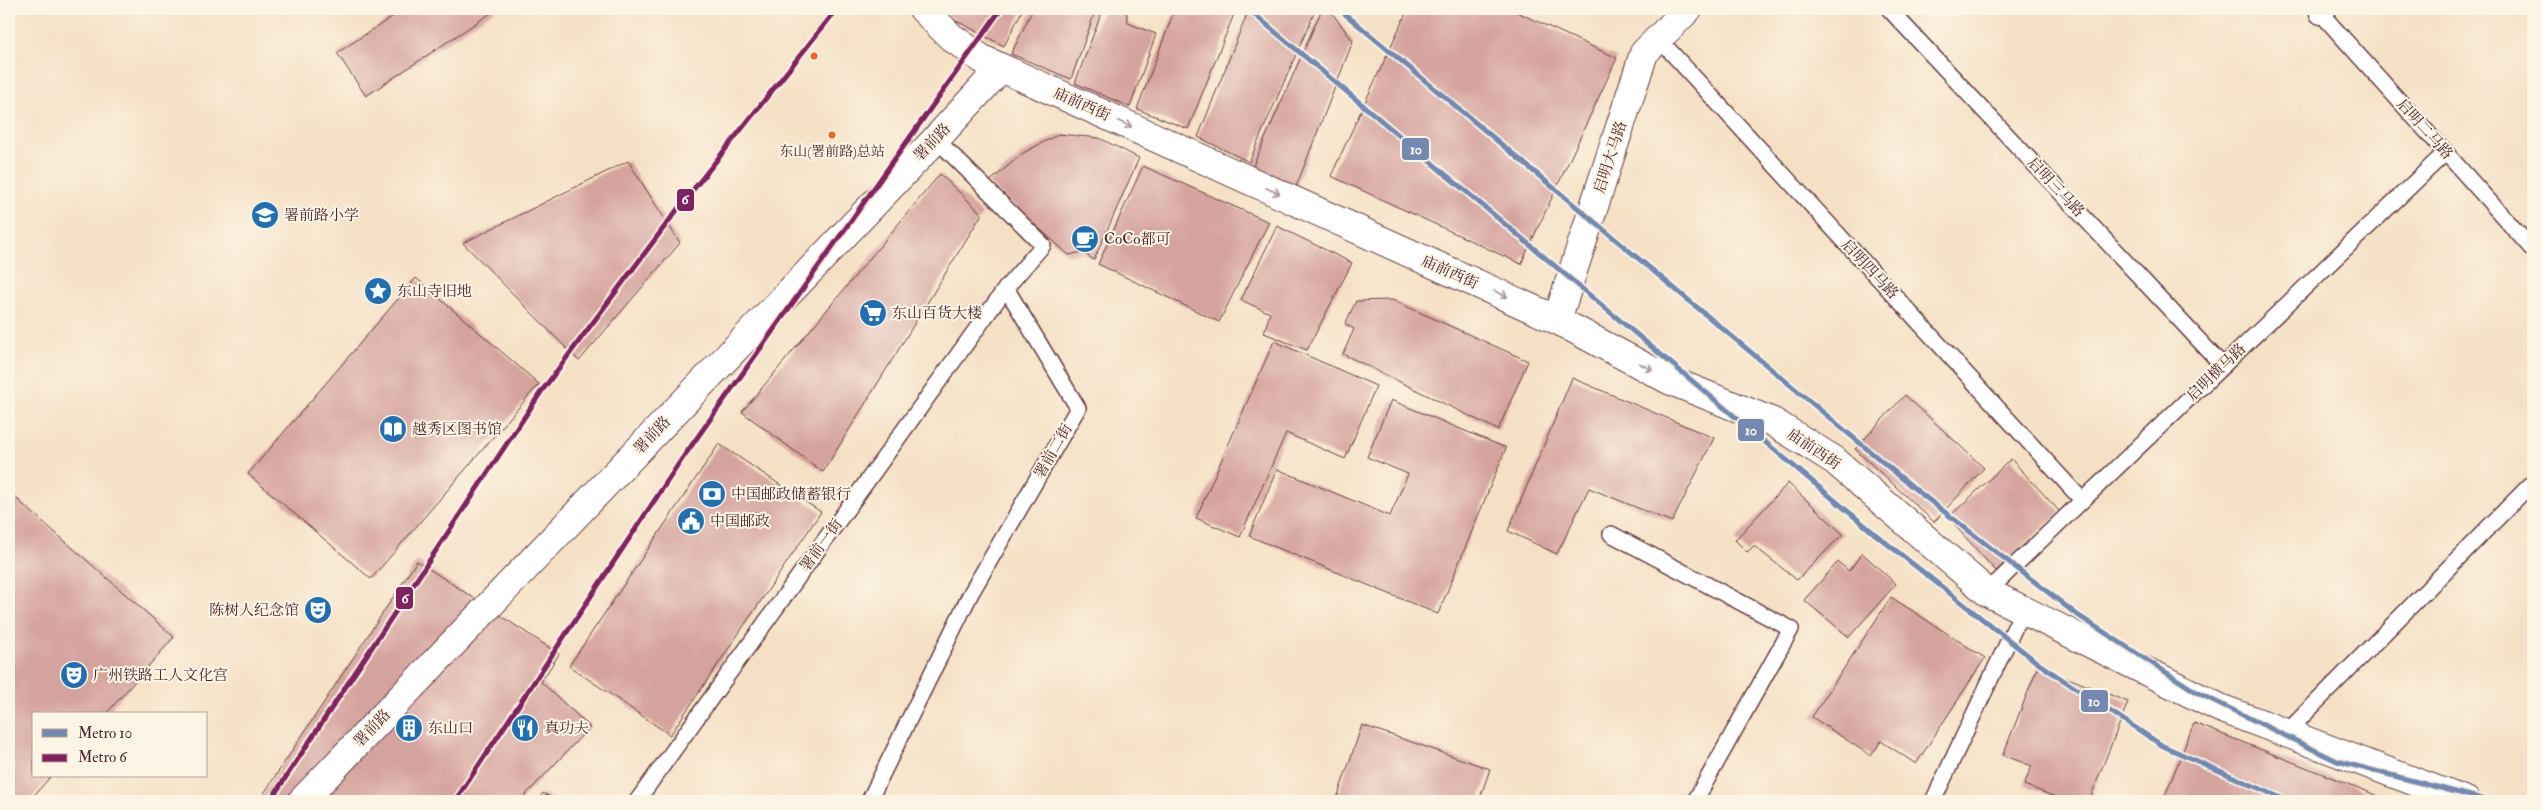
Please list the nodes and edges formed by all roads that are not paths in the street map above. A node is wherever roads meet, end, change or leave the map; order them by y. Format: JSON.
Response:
{"nodes":[{"id":1,"x":922,"y":9,"type":"edge"},
{"id":2,"x":1688,"y":9,"type":"edge"},
{"id":3,"x":1890,"y":9,"type":"edge"},
{"id":4,"x":2321,"y":10,"type":"edge"},
{"id":5,"x":1658,"y":38,"type":"junction"},
{"id":6,"x":1001,"y":68,"type":"junction"},
{"id":7,"x":936,"y":139,"type":"junction"},
{"id":8,"x":2446,"y":152,"type":"junction"},
{"id":9,"x":2533,"y":250,"type":"edge"},
{"id":10,"x":1006,"y":288,"type":"junction"},
{"id":11,"x":1558,"y":320,"type":"junction"},
{"id":12,"x":2223,"y":366,"type":"junction"},
{"id":13,"x":2533,"y":482,"type":"edge"},
{"id":14,"x":2082,"y":500,"type":"junction"},
{"id":15,"x":1611,"y":534,"type":"dead end"},
{"id":16,"x":1987,"y":592,"type":"junction"},
{"id":17,"x":2023,"y":610,"type":"junction"},
{"id":18,"x":2286,"y":733,"type":"junction"},
{"id":19,"x":302,"y":801,"type":"edge"},
{"id":20,"x":637,"y":801,"type":"edge"},
{"id":21,"x":869,"y":801,"type":"edge"},
{"id":22,"x":1694,"y":801,"type":"edge"},
{"id":23,"x":1933,"y":801,"type":"edge"},
{"id":24,"x":2466,"y":801,"type":"edge"}],
"edges":[{"from":1,"to":6,"type":"street","name":"庙前西街"},
{"from":2,"to":5,"type":"street","name":"启明大马路"},
{"from":3,"to":12,"type":"lane","name":"启明三马路"},
{"from":4,"to":8,"type":"lane","name":"启明二马路"},
{"from":5,"to":11,"type":"street","name":"启明大马路"},
{"from":5,"to":14,"type":"lane","name":"启明四马路"},
{"from":6,"to":7,"type":"street","name":"署前路"},
{"from":6,"to":11,"type":"street","name":"庙前西街","one_way":true},
{"from":7,"to":10,"type":"lane"},
{"from":7,"to":19,"type":"street","name":"署前路"},
{"from":8,"to":9,"type":"lane","name":"启明二马路"},
{"from":8,"to":12,"type":"lane","name":"启明横马路"},
{"from":10,"to":20,"type":"lane","name":"署前一街"},
{"from":10,"to":21,"type":"lane","name":"署前二街"},
{"from":11,"to":16,"type":"street","name":"庙前西街","one_way":true},
{"from":12,"to":14,"type":"lane","name":"启明横马路"},
{"from":13,"to":18,"type":"lane"},
{"from":14,"to":16,"type":"lane","name":"启明横马路"},
{"from":15,"to":22,"type":"lane"},
{"from":16,"to":17,"type":"street","name":"庙前西街"},
{"from":17,"to":18,"type":"street","name":"庙前西街"},
{"from":17,"to":23,"type":"lane"},
{"from":18,"to":24,"type":"street","name":"庙前西街"}]}
